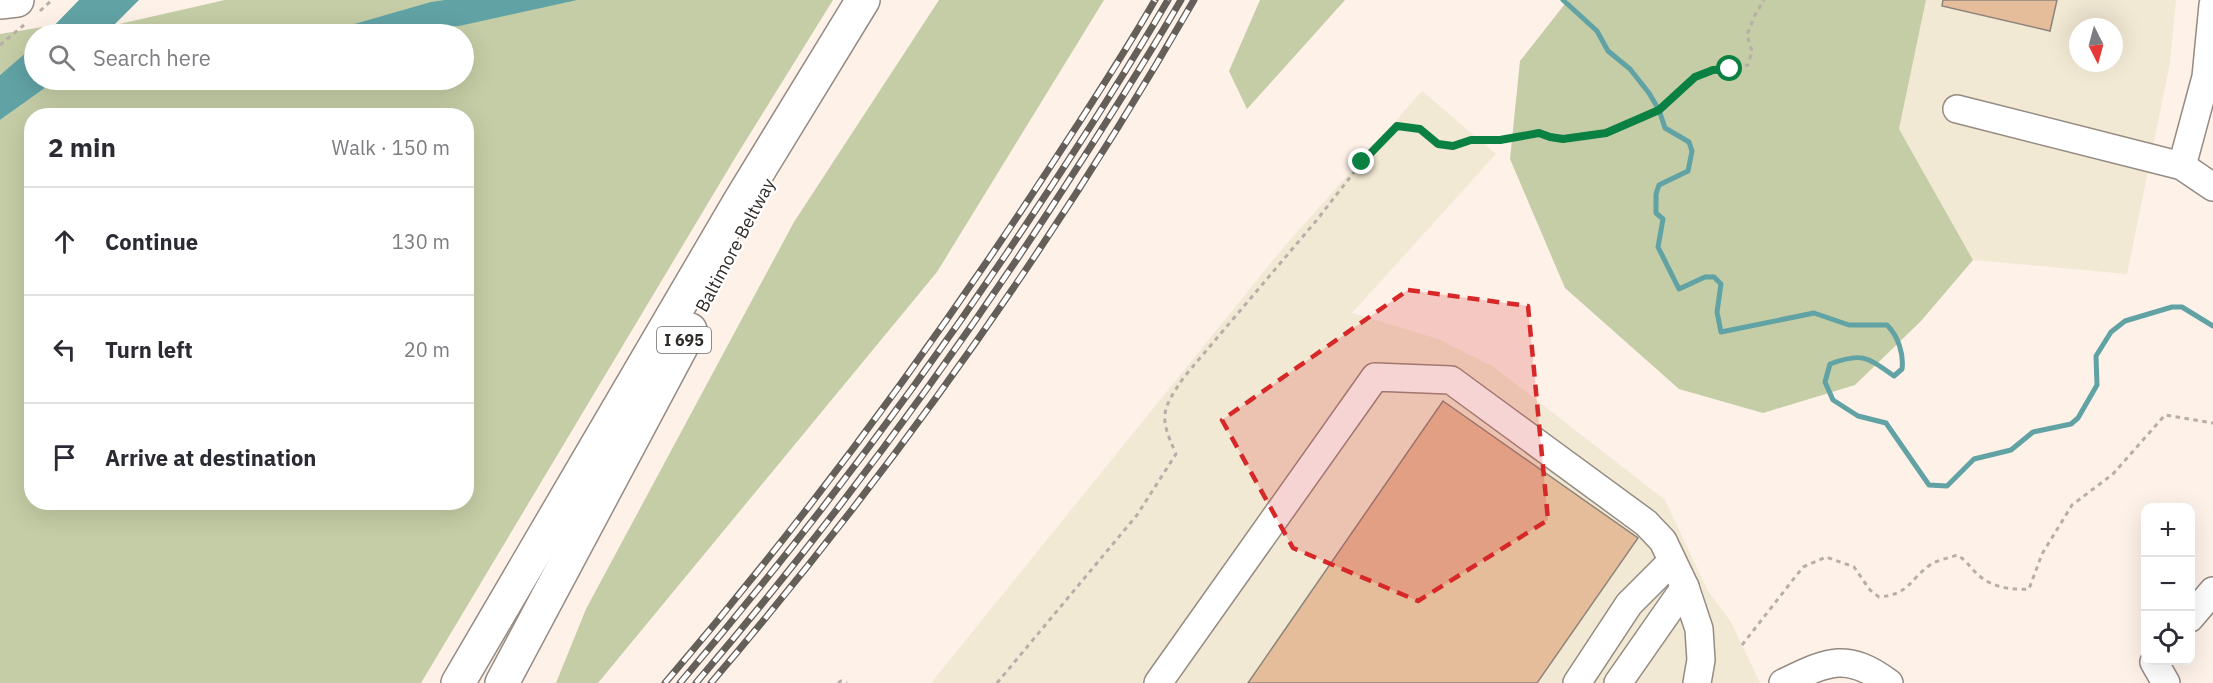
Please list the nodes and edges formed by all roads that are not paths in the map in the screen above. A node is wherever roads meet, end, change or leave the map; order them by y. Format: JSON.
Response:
{"nodes":[{"id":1,"x":17,"y":0,"type":"edge"},
{"id":2,"x":863,"y":0,"type":"edge"},
{"id":3,"x":873,"y":0,"type":"edge"},
{"id":4,"x":0,"y":2,"type":"edge"},
{"id":5,"x":2213,"y":5,"type":"edge"},
{"id":6,"x":1957,"y":109,"type":"dead end"},
{"id":7,"x":2182,"y":166,"type":"junction"},
{"id":8,"x":2213,"y":187,"type":"edge"},
{"id":9,"x":1672,"y":561,"type":"junction"},
{"id":10,"x":1684,"y":587,"type":"junction"},
{"id":11,"x":2213,"y":591,"type":"edge"},
{"id":12,"x":2195,"y":612,"type":"edge"},
{"id":13,"x":2156,"y":665,"type":"edge"},
{"id":14,"x":458,"y":683,"type":"edge"},
{"id":15,"x":502,"y":683,"type":"edge"},
{"id":16,"x":1158,"y":683,"type":"edge"},
{"id":17,"x":1577,"y":683,"type":"edge"},
{"id":18,"x":1618,"y":683,"type":"edge"},
{"id":19,"x":1697,"y":683,"type":"edge"},
{"id":20,"x":1783,"y":683,"type":"edge"},
{"id":21,"x":1889,"y":683,"type":"edge"},
{"id":22,"x":2166,"y":683,"type":"edge"}],
"edges":[{"from":1,"to":4,"type":"highway"},
{"from":2,"to":14,"type":"highway"},
{"from":3,"to":15,"type":"highway","name":"Baltimore Beltway","number":"I 695"},
{"from":5,"to":7,"type":"lane"},
{"from":6,"to":7,"type":"lane"},
{"from":7,"to":8,"type":"lane"},
{"from":9,"to":10,"type":"lane"},
{"from":9,"to":16,"type":"lane"},
{"from":9,"to":17,"type":"lane"},
{"from":10,"to":18,"type":"lane"},
{"from":10,"to":19,"type":"lane"},
{"from":11,"to":12,"type":"lane"},
{"from":13,"to":22,"type":"lane"},
{"from":20,"to":21,"type":"lane"}]}
